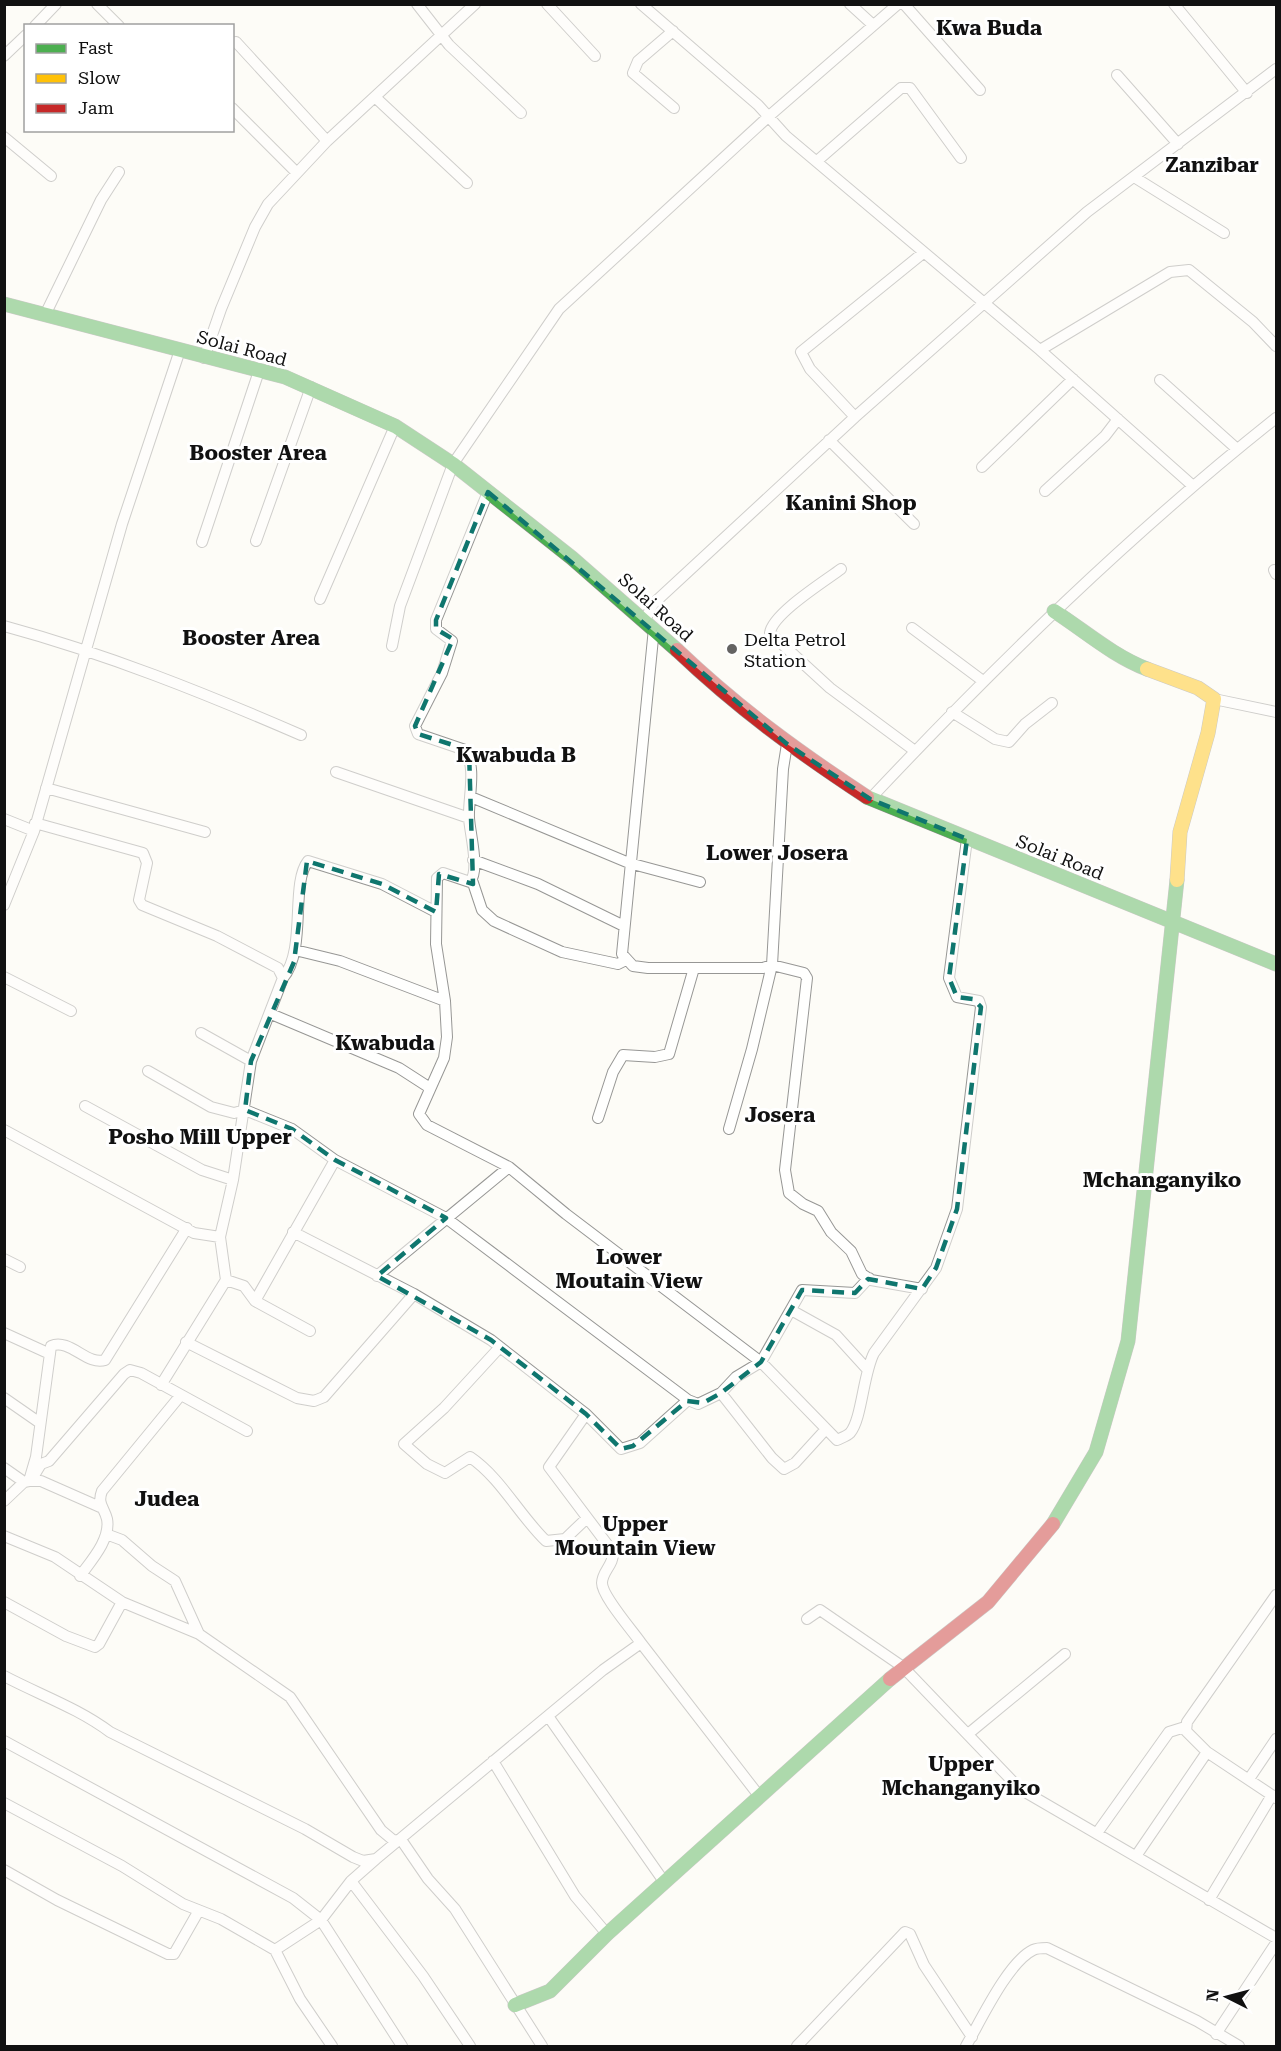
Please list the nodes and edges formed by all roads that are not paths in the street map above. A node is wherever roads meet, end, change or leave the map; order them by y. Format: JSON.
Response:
{"nodes":[{"id":1,"x":56,"y":4,"type":"edge"},
{"id":2,"x":97,"y":4,"type":"edge"},
{"id":3,"x":417,"y":4,"type":"edge"},
{"id":4,"x":475,"y":4,"type":"edge"},
{"id":5,"x":547,"y":4,"type":"edge"},
{"id":6,"x":641,"y":4,"type":"edge"},
{"id":7,"x":850,"y":4,"type":"edge"},
{"id":8,"x":898,"y":4,"type":"edge"},
{"id":9,"x":904,"y":4,"type":"edge"},
{"id":10,"x":1174,"y":4,"type":"edge"},
{"id":11,"x":37,"y":24,"type":"edge"},
{"id":12,"x":117,"y":24,"type":"edge"},
{"id":13,"x":873,"y":26,"type":"junction"},
{"id":14,"x":673,"y":31,"type":"junction"},
{"id":15,"x":442,"y":35,"type":"junction"},
{"id":16,"x":24,"y":37,"type":"edge"},
{"id":17,"x":236,"y":42,"type":"dead end"},
{"id":18,"x":4,"y":56,"type":"edge"},
{"id":19,"x":595,"y":56,"type":"dead end"},
{"id":20,"x":1276,"y":69,"type":"edge"},
{"id":21,"x":1117,"y":75,"type":"dead end"},
{"id":22,"x":980,"y":90,"type":"dead end"},
{"id":23,"x":1247,"y":93,"type":"junction"},
{"id":24,"x":376,"y":98,"type":"junction"},
{"id":25,"x":674,"y":108,"type":"dead end"},
{"id":26,"x":234,"y":110,"type":"edge"},
{"id":27,"x":521,"y":112,"type":"dead end"},
{"id":28,"x":768,"y":117,"type":"junction"},
{"id":29,"x":4,"y":137,"type":"edge"},
{"id":30,"x":327,"y":141,"type":"junction"},
{"id":31,"x":1178,"y":144,"type":"junction"},
{"id":32,"x":962,"y":158,"type":"dead end"},
{"id":33,"x":817,"y":161,"type":"junction"},
{"id":34,"x":119,"y":172,"type":"dead end"},
{"id":35,"x":297,"y":173,"type":"junction"},
{"id":36,"x":51,"y":176,"type":"dead end"},
{"id":37,"x":1134,"y":177,"type":"junction"},
{"id":38,"x":467,"y":183,"type":"dead end"},
{"id":39,"x":1224,"y":233,"type":"dead end"},
{"id":40,"x":923,"y":253,"type":"junction"},
{"id":41,"x":982,"y":303,"type":"junction"},
{"id":42,"x":4,"y":304,"type":"edge"},
{"id":43,"x":45,"y":315,"type":"junction"},
{"id":44,"x":1276,"y":346,"type":"edge"},
{"id":45,"x":180,"y":350,"type":"junction"},
{"id":46,"x":1040,"y":350,"type":"junction"},
{"id":47,"x":204,"y":358,"type":"junction"},
{"id":48,"x":259,"y":371,"type":"junction"},
{"id":49,"x":1073,"y":379,"type":"junction"},
{"id":50,"x":1160,"y":380,"type":"dead end"},
{"id":51,"x":311,"y":387,"type":"junction"},
{"id":52,"x":855,"y":417,"type":"junction"},
{"id":53,"x":1276,"y":418,"type":"edge"},
{"id":54,"x":1118,"y":420,"type":"junction"},
{"id":55,"x":394,"y":426,"type":"junction"},
{"id":56,"x":829,"y":440,"type":"junction"},
{"id":57,"x":1237,"y":449,"type":"junction"},
{"id":58,"x":453,"y":464,"type":"junction"},
{"id":59,"x":982,"y":467,"type":"dead end"},
{"id":60,"x":1192,"y":486,"type":"junction"},
{"id":61,"x":1045,"y":491,"type":"dead end"},
{"id":62,"x":488,"y":492,"type":"junction"},
{"id":63,"x":914,"y":524,"type":"dead end"},
{"id":64,"x":202,"y":542,"type":"dead end"},
{"id":65,"x":256,"y":542,"type":"dead end"},
{"id":66,"x":841,"y":569,"type":"dead end"},
{"id":67,"x":320,"y":599,"type":"dead end"},
{"id":68,"x":1054,"y":611,"type":"junction"},
{"id":69,"x":649,"y":624,"type":"junction"},
{"id":70,"x":4,"y":626,"type":"edge"},
{"id":71,"x":912,"y":628,"type":"dead end"},
{"id":72,"x":392,"y":646,"type":"dead end"},
{"id":73,"x":86,"y":649,"type":"junction"},
{"id":74,"x":983,"y":681,"type":"junction"},
{"id":75,"x":1214,"y":699,"type":"junction"},
{"id":76,"x":1052,"y":702,"type":"dead end"},
{"id":77,"x":952,"y":712,"type":"junction"},
{"id":78,"x":1276,"y":712,"type":"edge"},
{"id":79,"x":301,"y":735,"type":"dead end"},
{"id":80,"x":787,"y":744,"type":"junction"},
{"id":81,"x":915,"y":751,"type":"junction"},
{"id":82,"x":336,"y":772,"type":"dead end"},
{"id":83,"x":46,"y":788,"type":"junction"},
{"id":84,"x":471,"y":796,"type":"junction"},
{"id":85,"x":870,"y":799,"type":"junction"},
{"id":86,"x":469,"y":818,"type":"junction"},
{"id":87,"x":4,"y":819,"type":"edge"},
{"id":88,"x":34,"y":827,"type":"junction"},
{"id":89,"x":205,"y":832,"type":"dead end"},
{"id":90,"x":967,"y":838,"type":"junction"},
{"id":91,"x":473,"y":860,"type":"junction"},
{"id":92,"x":629,"y":863,"type":"junction"},
{"id":93,"x":472,"y":880,"type":"junction"},
{"id":94,"x":700,"y":882,"type":"dead end"},
{"id":95,"x":4,"y":905,"type":"edge"},
{"id":96,"x":436,"y":912,"type":"junction"},
{"id":97,"x":1174,"y":924,"type":"junction"},
{"id":98,"x":624,"y":926,"type":"junction"},
{"id":99,"x":295,"y":950,"type":"junction"},
{"id":100,"x":626,"y":960,"type":"junction"},
{"id":101,"x":1276,"y":964,"type":"edge"},
{"id":102,"x":772,"y":965,"type":"junction"},
{"id":103,"x":694,"y":968,"type":"junction"},
{"id":104,"x":4,"y":977,"type":"edge"},
{"id":105,"x":283,"y":978,"type":"junction"},
{"id":106,"x":445,"y":1001,"type":"junction"},
{"id":107,"x":71,"y":1011,"type":"dead end"},
{"id":108,"x":270,"y":1014,"type":"junction"},
{"id":109,"x":201,"y":1033,"type":"dead end"},
{"id":110,"x":251,"y":1061,"type":"junction"},
{"id":111,"x":148,"y":1071,"type":"dead end"},
{"id":112,"x":430,"y":1088,"type":"junction"},
{"id":113,"x":85,"y":1106,"type":"dead end"},
{"id":114,"x":245,"y":1110,"type":"junction"},
{"id":115,"x":598,"y":1118,"type":"dead end"},
{"id":116,"x":729,"y":1129,"type":"dead end"},
{"id":117,"x":4,"y":1130,"type":"edge"},
{"id":118,"x":335,"y":1160,"type":"junction"},
{"id":119,"x":509,"y":1167,"type":"junction"},
{"id":120,"x":233,"y":1180,"type":"junction"},
{"id":121,"x":446,"y":1218,"type":"junction"},
{"id":122,"x":188,"y":1228,"type":"junction"},
{"id":123,"x":293,"y":1232,"type":"junction"},
{"id":124,"x":220,"y":1236,"type":"junction"},
{"id":125,"x":4,"y":1259,"type":"edge"},
{"id":126,"x":20,"y":1267,"type":"dead end"},
{"id":127,"x":377,"y":1276,"type":"junction"},
{"id":128,"x":869,"y":1278,"type":"junction"},
{"id":129,"x":226,"y":1280,"type":"junction"},
{"id":130,"x":922,"y":1289,"type":"junction"},
{"id":131,"x":414,"y":1294,"type":"junction"},
{"id":132,"x":255,"y":1301,"type":"junction"},
{"id":133,"x":791,"y":1310,"type":"junction"},
{"id":134,"x":310,"y":1331,"type":"dead end"},
{"id":135,"x":4,"y":1333,"type":"edge"},
{"id":136,"x":186,"y":1342,"type":"junction"},
{"id":137,"x":500,"y":1347,"type":"junction"},
{"id":138,"x":50,"y":1354,"type":"junction"},
{"id":139,"x":761,"y":1362,"type":"junction"},
{"id":140,"x":866,"y":1368,"type":"junction"},
{"id":141,"x":161,"y":1385,"type":"junction"},
{"id":142,"x":721,"y":1394,"type":"junction"},
{"id":143,"x":180,"y":1396,"type":"junction"},
{"id":144,"x":4,"y":1398,"type":"edge"},
{"id":145,"x":688,"y":1400,"type":"junction"},
{"id":146,"x":586,"y":1414,"type":"junction"},
{"id":147,"x":40,"y":1423,"type":"junction"},
{"id":148,"x":826,"y":1429,"type":"junction"},
{"id":149,"x":248,"y":1431,"type":"dead end"},
{"id":150,"x":4,"y":1468,"type":"edge"},
{"id":151,"x":27,"y":1482,"type":"junction"},
{"id":152,"x":4,"y":1502,"type":"edge"},
{"id":153,"x":100,"y":1507,"type":"junction"},
{"id":154,"x":587,"y":1518,"type":"junction"},
{"id":155,"x":106,"y":1534,"type":"junction"},
{"id":156,"x":4,"y":1536,"type":"edge"},
{"id":157,"x":80,"y":1576,"type":"junction"},
{"id":158,"x":1276,"y":1595,"type":"edge"},
{"id":159,"x":4,"y":1602,"type":"edge"},
{"id":160,"x":122,"y":1602,"type":"junction"},
{"id":161,"x":807,"y":1619,"type":"dead end"},
{"id":162,"x":199,"y":1634,"type":"junction"},
{"id":163,"x":641,"y":1643,"type":"junction"},
{"id":164,"x":1065,"y":1654,"type":"dead end"},
{"id":165,"x":903,"y":1667,"type":"junction"},
{"id":166,"x":4,"y":1676,"type":"edge"},
{"id":167,"x":548,"y":1716,"type":"junction"},
{"id":168,"x":1185,"y":1726,"type":"junction"},
{"id":169,"x":968,"y":1734,"type":"junction"},
{"id":170,"x":1276,"y":1739,"type":"edge"},
{"id":171,"x":4,"y":1742,"type":"edge"},
{"id":172,"x":1207,"y":1752,"type":"junction"},
{"id":173,"x":493,"y":1761,"type":"junction"},
{"id":174,"x":1249,"y":1779,"type":"junction"},
{"id":175,"x":760,"y":1797,"type":"junction"},
{"id":176,"x":1274,"y":1797,"type":"edge"},
{"id":177,"x":4,"y":1803,"type":"edge"},
{"id":178,"x":1097,"y":1833,"type":"junction"},
{"id":179,"x":397,"y":1841,"type":"junction"},
{"id":180,"x":1136,"y":1856,"type":"junction"},
{"id":181,"x":376,"y":1859,"type":"junction"},
{"id":182,"x":4,"y":1870,"type":"edge"},
{"id":183,"x":351,"y":1881,"type":"junction"},
{"id":184,"x":665,"y":1883,"type":"junction"},
{"id":185,"x":1209,"y":1900,"type":"junction"},
{"id":186,"x":198,"y":1912,"type":"junction"},
{"id":187,"x":321,"y":1920,"type":"junction"},
{"id":188,"x":607,"y":1934,"type":"junction"},
{"id":189,"x":1276,"y":1938,"type":"edge"},
{"id":190,"x":1276,"y":1943,"type":"edge"},
{"id":191,"x":275,"y":1950,"type":"junction"},
{"id":192,"x":515,"y":2005,"type":"junction"},
{"id":193,"x":1216,"y":2034,"type":"junction"},
{"id":194,"x":969,"y":2042,"type":"edge"},
{"id":195,"x":332,"y":2046,"type":"edge"},
{"id":196,"x":402,"y":2046,"type":"edge"},
{"id":197,"x":470,"y":2046,"type":"edge"},
{"id":198,"x":543,"y":2046,"type":"edge"},
{"id":199,"x":797,"y":2046,"type":"edge"},
{"id":200,"x":1239,"y":2046,"type":"edge"}],
"edges":[{"from":1,"to":11,"type":"street"},
{"from":2,"to":12,"type":"street"},
{"from":3,"to":15,"type":"street"},
{"from":4,"to":15,"type":"street"},
{"from":5,"to":19,"type":"street"},
{"from":6,"to":14,"type":"street"},
{"from":7,"to":13,"type":"street"},
{"from":8,"to":13,"type":"street"},
{"from":9,"to":22,"type":"street"},
{"from":10,"to":23,"type":"street"},
{"from":13,"to":28,"type":"street"},
{"from":14,"to":25,"type":"street"},
{"from":14,"to":28,"type":"street"},
{"from":15,"to":24,"type":"street"},
{"from":15,"to":27,"type":"street"},
{"from":16,"to":18,"type":"street"},
{"from":17,"to":30,"type":"street"},
{"from":20,"to":23,"type":"street"},
{"from":21,"to":31,"type":"street"},
{"from":23,"to":31,"type":"street"},
{"from":24,"to":30,"type":"street"},
{"from":24,"to":38,"type":"street"},
{"from":26,"to":35,"type":"street"},
{"from":28,"to":33,"type":"street"},
{"from":28,"to":58,"type":"street"},
{"from":29,"to":36,"type":"street"},
{"from":30,"to":35,"type":"street"},
{"from":31,"to":37,"type":"street"},
{"from":32,"to":33,"type":"street"},
{"from":33,"to":40,"type":"street"},
{"from":34,"to":43,"type":"street"},
{"from":35,"to":47,"type":"street"},
{"from":37,"to":39,"type":"street"},
{"from":37,"to":41,"type":"street"},
{"from":40,"to":41,"type":"street"},
{"from":40,"to":52,"type":"street"},
{"from":41,"to":46,"type":"street"},
{"from":41,"to":52,"type":"street"},
{"from":42,"to":43,"type":"main road","name":"Solai Road"},
{"from":43,"to":45,"type":"main road","name":"Solai Road"},
{"from":44,"to":46,"type":"street"},
{"from":45,"to":47,"type":"main road","name":"Solai Road"},
{"from":45,"to":73,"type":"street"},
{"from":46,"to":49,"type":"street"},
{"from":47,"to":48,"type":"main road","name":"Solai Road"},
{"from":48,"to":51,"type":"main road","name":"Solai Road"},
{"from":48,"to":64,"type":"street"},
{"from":49,"to":54,"type":"street"},
{"from":49,"to":59,"type":"street"},
{"from":50,"to":57,"type":"street"},
{"from":51,"to":55,"type":"main road","name":"Solai Road"},
{"from":51,"to":65,"type":"street"},
{"from":52,"to":56,"type":"street"},
{"from":53,"to":57,"type":"street"},
{"from":54,"to":60,"type":"street"},
{"from":54,"to":61,"type":"street"},
{"from":55,"to":58,"type":"main road","name":"Solai Road"},
{"from":55,"to":67,"type":"street"},
{"from":56,"to":63,"type":"street"},
{"from":56,"to":69,"type":"street"},
{"from":57,"to":60,"type":"street"},
{"from":58,"to":62,"type":"main road","name":"Solai Road"},
{"from":58,"to":72,"type":"street"},
{"from":60,"to":68,"type":"street"},
{"from":62,"to":69,"type":"main road","name":"Solai Road"},
{"from":62,"to":84,"type":"street"},
{"from":66,"to":81,"type":"street"},
{"from":68,"to":74,"type":"street"},
{"from":68,"to":75,"type":"main road"},
{"from":69,"to":80,"type":"main road","name":"Solai Road"},
{"from":69,"to":92,"type":"street"},
{"from":70,"to":73,"type":"street"},
{"from":71,"to":74,"type":"street"},
{"from":73,"to":79,"type":"street"},
{"from":73,"to":83,"type":"street"},
{"from":74,"to":77,"type":"street"},
{"from":75,"to":78,"type":"street"},
{"from":75,"to":97,"type":"main road"},
{"from":76,"to":77,"type":"street"},
{"from":77,"to":81,"type":"street"},
{"from":80,"to":85,"type":"main road","name":"Solai Road"},
{"from":80,"to":102,"type":"street"},
{"from":81,"to":85,"type":"street"},
{"from":82,"to":86,"type":"street"},
{"from":83,"to":88,"type":"street"},
{"from":83,"to":89,"type":"street"},
{"from":84,"to":86,"type":"street"},
{"from":84,"to":92,"type":"street"},
{"from":85,"to":90,"type":"main road","name":"Solai Road"},
{"from":86,"to":91,"type":"street"},
{"from":87,"to":88,"type":"street"},
{"from":88,"to":95,"type":"street"},
{"from":88,"to":105,"type":"street"},
{"from":90,"to":97,"type":"main road","name":"Solai Road"},
{"from":90,"to":130,"type":"street"},
{"from":91,"to":93,"type":"street"},
{"from":91,"to":98,"type":"street"},
{"from":92,"to":94,"type":"street"},
{"from":92,"to":98,"type":"street"},
{"from":93,"to":96,"type":"street"},
{"from":93,"to":100,"type":"street"},
{"from":96,"to":99,"type":"street"},
{"from":96,"to":106,"type":"street"},
{"from":97,"to":101,"type":"main road","name":"Solai Road"},
{"from":97,"to":165,"type":"main road"},
{"from":98,"to":100,"type":"street"},
{"from":99,"to":105,"type":"street"},
{"from":99,"to":106,"type":"street"},
{"from":100,"to":103,"type":"street"},
{"from":102,"to":103,"type":"street"},
{"from":102,"to":116,"type":"street"},
{"from":102,"to":128,"type":"street"},
{"from":103,"to":115,"type":"street"},
{"from":104,"to":107,"type":"street"},
{"from":105,"to":108,"type":"street"},
{"from":106,"to":112,"type":"street"},
{"from":108,"to":110,"type":"street"},
{"from":108,"to":112,"type":"street"},
{"from":109,"to":110,"type":"street"},
{"from":110,"to":114,"type":"street"},
{"from":111,"to":114,"type":"street"},
{"from":112,"to":119,"type":"street"},
{"from":113,"to":120,"type":"street"},
{"from":114,"to":118,"type":"street"},
{"from":114,"to":120,"type":"street"},
{"from":117,"to":122,"type":"street"},
{"from":118,"to":121,"type":"street"},
{"from":118,"to":123,"type":"street"},
{"from":119,"to":121,"type":"street"},
{"from":119,"to":139,"type":"street"},
{"from":120,"to":124,"type":"street"},
{"from":121,"to":127,"type":"street"},
{"from":121,"to":145,"type":"street"},
{"from":122,"to":124,"type":"street"},
{"from":122,"to":138,"type":"street"},
{"from":123,"to":127,"type":"street"},
{"from":123,"to":132,"type":"street"},
{"from":124,"to":129,"type":"street"},
{"from":125,"to":126,"type":"street"},
{"from":127,"to":131,"type":"street"},
{"from":128,"to":130,"type":"street"},
{"from":128,"to":133,"type":"street"},
{"from":129,"to":132,"type":"street"},
{"from":129,"to":136,"type":"street"},
{"from":130,"to":140,"type":"street"},
{"from":131,"to":136,"type":"street"},
{"from":131,"to":137,"type":"street"},
{"from":132,"to":134,"type":"street"},
{"from":133,"to":139,"type":"street"},
{"from":133,"to":140,"type":"street"},
{"from":135,"to":138,"type":"street"},
{"from":136,"to":141,"type":"street"},
{"from":137,"to":146,"type":"street"},
{"from":137,"to":154,"type":"street"},
{"from":138,"to":147,"type":"street"},
{"from":139,"to":142,"type":"street"},
{"from":139,"to":148,"type":"street"},
{"from":140,"to":148,"type":"street"},
{"from":141,"to":143,"type":"street"},
{"from":141,"to":151,"type":"street"},
{"from":142,"to":145,"type":"street"},
{"from":142,"to":148,"type":"street"},
{"from":143,"to":149,"type":"street"},
{"from":143,"to":153,"type":"street"},
{"from":144,"to":147,"type":"street"},
{"from":145,"to":146,"type":"street"},
{"from":146,"to":154,"type":"street"},
{"from":147,"to":151,"type":"street"},
{"from":150,"to":151,"type":"street"},
{"from":151,"to":152,"type":"street"},
{"from":151,"to":153,"type":"street"},
{"from":153,"to":155,"type":"street"},
{"from":154,"to":163,"type":"street"},
{"from":155,"to":157,"type":"street"},
{"from":155,"to":162,"type":"street"},
{"from":156,"to":157,"type":"street"},
{"from":157,"to":160,"type":"street"},
{"from":158,"to":168,"type":"street"},
{"from":159,"to":160,"type":"street"},
{"from":160,"to":162,"type":"street"},
{"from":161,"to":165,"type":"street"},
{"from":162,"to":179,"type":"street"},
{"from":163,"to":167,"type":"street"},
{"from":163,"to":175,"type":"street"},
{"from":164,"to":169,"type":"street"},
{"from":165,"to":169,"type":"street"},
{"from":165,"to":175,"type":"main road"},
{"from":166,"to":181,"type":"street"},
{"from":167,"to":173,"type":"street"},
{"from":167,"to":184,"type":"street"},
{"from":168,"to":172,"type":"street"},
{"from":168,"to":178,"type":"street"},
{"from":169,"to":178,"type":"street"},
{"from":170,"to":174,"type":"street"},
{"from":171,"to":187,"type":"street"},
{"from":172,"to":174,"type":"street"},
{"from":172,"to":180,"type":"street"},
{"from":173,"to":179,"type":"street"},
{"from":173,"to":188,"type":"street"},
{"from":174,"to":176,"type":"street"},
{"from":175,"to":184,"type":"main road"},
{"from":176,"to":185,"type":"street"},
{"from":177,"to":186,"type":"street"},
{"from":178,"to":180,"type":"street"},
{"from":179,"to":181,"type":"street"},
{"from":179,"to":192,"type":"street"},
{"from":180,"to":185,"type":"street"},
{"from":181,"to":183,"type":"street"},
{"from":182,"to":186,"type":"street"},
{"from":183,"to":187,"type":"street"},
{"from":183,"to":197,"type":"street"},
{"from":184,"to":188,"type":"main road"},
{"from":185,"to":189,"type":"street"},
{"from":186,"to":191,"type":"street"},
{"from":187,"to":191,"type":"street"},
{"from":187,"to":196,"type":"street"},
{"from":188,"to":192,"type":"main road"},
{"from":190,"to":193,"type":"street"},
{"from":191,"to":195,"type":"street"},
{"from":192,"to":198,"type":"street"},
{"from":193,"to":194,"type":"street"},
{"from":193,"to":200,"type":"street"},
{"from":194,"to":199,"type":"street"}]}
